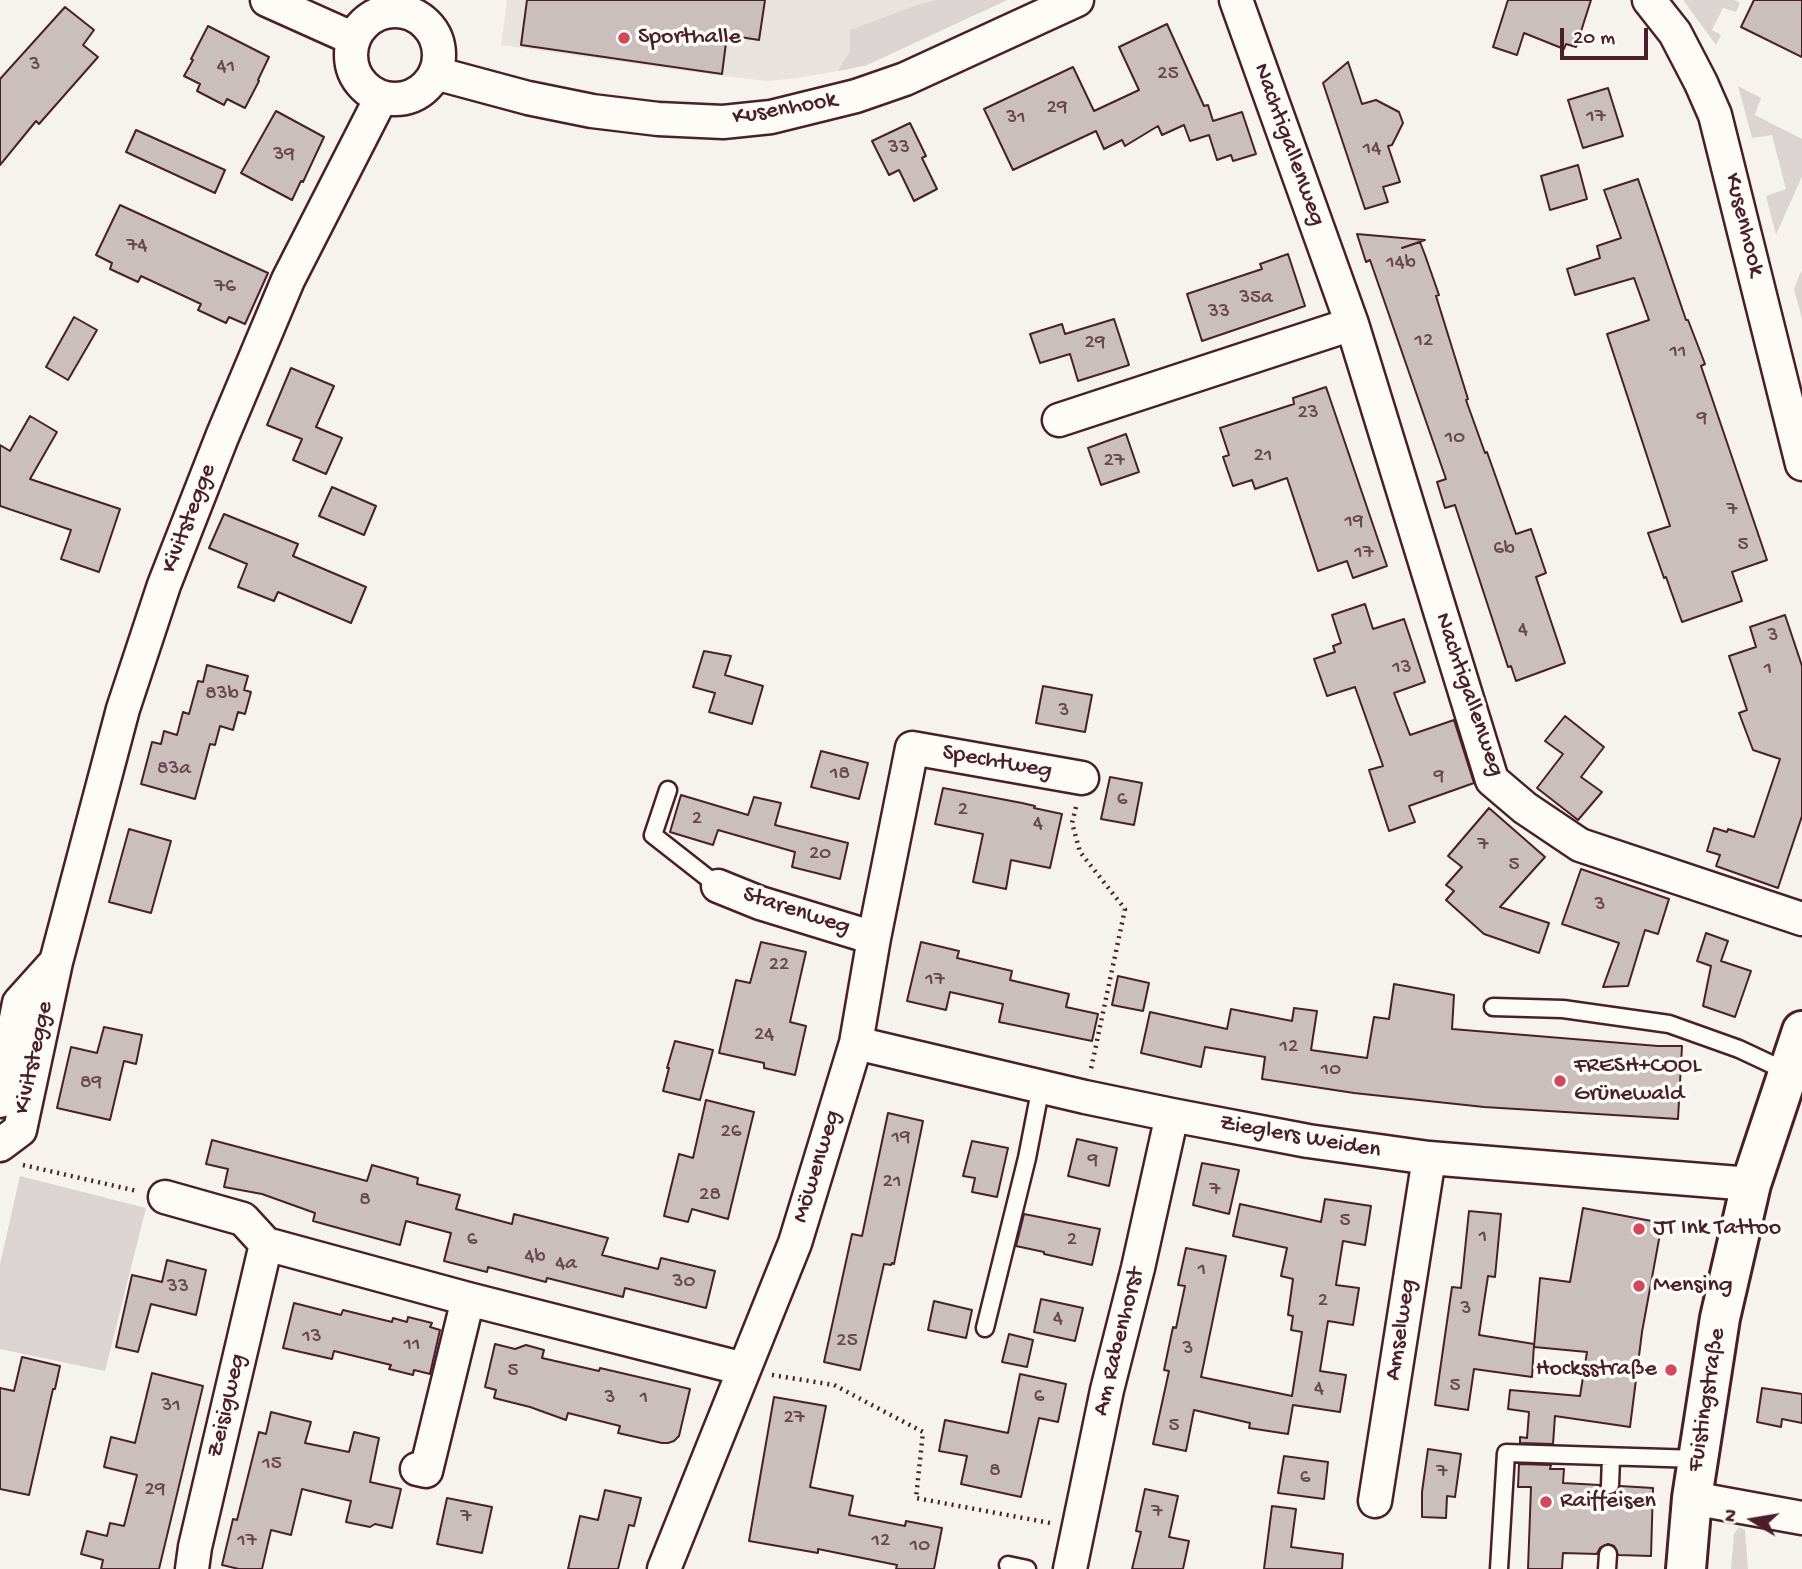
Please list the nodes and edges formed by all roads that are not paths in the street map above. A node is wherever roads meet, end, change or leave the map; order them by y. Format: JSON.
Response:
{"nodes":[{"id":1,"x":267,"y":0,"type":"edge"},
{"id":2,"x":1077,"y":0,"type":"edge"},
{"id":3,"x":1649,"y":0,"type":"edge"},
{"id":4,"x":1237,"y":2,"type":"edge"},
{"id":5,"x":404,"y":6,"type":"edge"},
{"id":6,"x":354,"y":39,"type":"junction"},
{"id":7,"x":435,"y":73,"type":"junction"},
{"id":8,"x":381,"y":98,"type":"junction"},
{"id":9,"x":1352,"y":324,"type":"junction"},
{"id":10,"x":1059,"y":420,"type":"dead end"},
{"id":11,"x":1802,"y":464,"type":"edge"},
{"id":12,"x":912,"y":748,"type":"joint"},
{"id":13,"x":1082,"y":778,"type":"road end"},
{"id":14,"x":667,"y":790,"type":"dead end"},
{"id":15,"x":718,"y":886,"type":"joint"},
{"id":16,"x":1802,"y":919,"type":"edge"},
{"id":17,"x":874,"y":938,"type":"junction"},
{"id":18,"x":56,"y":962,"type":"junction"},
{"id":19,"x":1493,"y":1006,"type":"dead end"},
{"id":20,"x":1802,"y":1031,"type":"edge"},
{"id":21,"x":856,"y":1043,"type":"junction"},
{"id":22,"x":1788,"y":1072,"type":"junction"},
{"id":23,"x":1041,"y":1086,"type":"junction"},
{"id":24,"x":0,"y":1101,"type":"edge"},
{"id":25,"x":1172,"y":1115,"type":"junction"},
{"id":26,"x":6,"y":1154,"type":"edge"},
{"id":27,"x":1429,"y":1158,"type":"junction"},
{"id":28,"x":1751,"y":1184,"type":"junction"},
{"id":29,"x":166,"y":1197,"type":"road end"},
{"id":30,"x":266,"y":1244,"type":"junction"},
{"id":31,"x":467,"y":1299,"type":"junction"},
{"id":32,"x":985,"y":1328,"type":"dead end"},
{"id":33,"x":744,"y":1369,"type":"junction"},
{"id":34,"x":1611,"y":1457,"type":"junction"},
{"id":35,"x":1698,"y":1459,"type":"junction"},
{"id":36,"x":417,"y":1469,"type":"dead end"},
{"id":37,"x":1610,"y":1485,"type":"dead end"},
{"id":38,"x":1692,"y":1498,"type":"junction"},
{"id":39,"x":1375,"y":1501,"type":"dead end"},
{"id":40,"x":1802,"y":1518,"type":"edge"},
{"id":41,"x":1008,"y":1565,"type":"dead end"},
{"id":42,"x":192,"y":1569,"type":"edge"},
{"id":43,"x":664,"y":1569,"type":"edge"},
{"id":44,"x":1027,"y":1569,"type":"edge"},
{"id":45,"x":1070,"y":1569,"type":"edge"},
{"id":46,"x":1499,"y":1569,"type":"edge"},
{"id":47,"x":1686,"y":1569,"type":"edge"}],
"edges":[{"from":1,"to":6,"type":"street"},
{"from":2,"to":7,"type":"street","name":"Kusenhook"},
{"from":3,"to":11,"type":"street","name":"Kusenhook"},
{"from":4,"to":9,"type":"street","name":"Nachtigallenweg"},
{"from":5,"to":6,"type":"street"},
{"from":5,"to":7,"type":"street"},
{"from":6,"to":8,"type":"street"},
{"from":7,"to":8,"type":"street"},
{"from":8,"to":18,"type":"street","name":"Kivitstegge"},
{"from":9,"to":10,"type":"street"},
{"from":9,"to":16,"type":"street","name":"Nachtigallenweg"},
{"from":12,"to":13,"type":"street","name":"Spechtweg"},
{"from":12,"to":17,"type":"street","name":"Möwenweg"},
{"from":14,"to":15,"type":"lane"},
{"from":15,"to":17,"type":"street","name":"Starenweg"},
{"from":17,"to":21,"type":"street","name":"Möwenweg"},
{"from":18,"to":24,"type":"street","name":"Kivitstegge"},
{"from":18,"to":26,"type":"street","name":"Kivitstegge"},
{"from":19,"to":22,"type":"lane"},
{"from":20,"to":22,"type":"main road","name":"Fuistingstraße"},
{"from":21,"to":23,"type":"street","name":"Zieglers Weiden"},
{"from":21,"to":33,"type":"street","name":"Möwenweg"},
{"from":22,"to":28,"type":"main road","name":"Fuistingstraße"},
{"from":23,"to":25,"type":"street","name":"Zieglers Weiden"},
{"from":23,"to":32,"type":"lane"},
{"from":25,"to":27,"type":"street","name":"Zieglers Weiden"},
{"from":25,"to":45,"type":"street","name":"Am Rabenhorst"},
{"from":27,"to":28,"type":"street","name":"Zieglers Weiden"},
{"from":27,"to":39,"type":"street","name":"Amselweg"},
{"from":28,"to":35,"type":"main road","name":"Fuistingstraße"},
{"from":29,"to":30,"type":"street"},
{"from":30,"to":31,"type":"street"},
{"from":30,"to":42,"type":"street","name":"Zeisigweg"},
{"from":31,"to":33,"type":"street"},
{"from":31,"to":36,"type":"street"},
{"from":33,"to":43,"type":"street","name":"Möwenweg"},
{"from":34,"to":35,"type":"lane"},
{"from":34,"to":37,"type":"lane"},
{"from":34,"to":46,"type":"lane"},
{"from":35,"to":38,"type":"main road","name":"Fuistingstraße"},
{"from":38,"to":40,"type":"street"},
{"from":38,"to":47,"type":"main road","name":"Fuistingstraße"},
{"from":41,"to":44,"type":"lane"}]}
